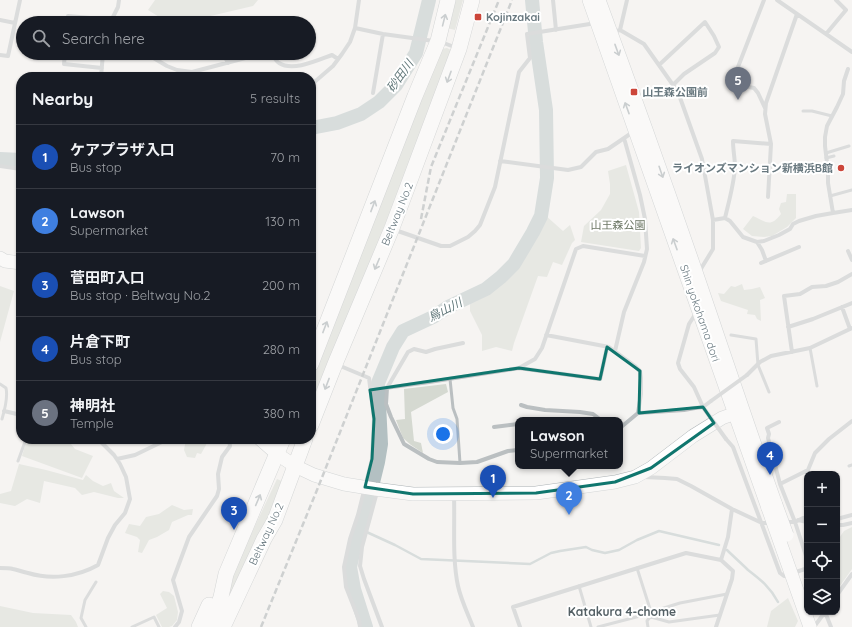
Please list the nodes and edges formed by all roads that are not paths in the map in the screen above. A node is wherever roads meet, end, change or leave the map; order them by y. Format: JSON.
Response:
{"nodes":[{"id":1,"x":20,"y":0,"type":"edge"},
{"id":2,"x":119,"y":0,"type":"edge"},
{"id":3,"x":359,"y":0,"type":"edge"},
{"id":4,"x":448,"y":0,"type":"edge"},
{"id":5,"x":472,"y":0,"type":"edge"},
{"id":6,"x":553,"y":0,"type":"edge"},
{"id":7,"x":589,"y":0,"type":"edge"},
{"id":8,"x":599,"y":0,"type":"edge"},
{"id":9,"x":628,"y":0,"type":"edge"},
{"id":10,"x":764,"y":0,"type":"edge"},
{"id":11,"x":777,"y":0,"type":"edge"},
{"id":12,"x":836,"y":0,"type":"edge"},
{"id":13,"x":797,"y":14,"type":"junction"},
{"id":14,"x":17,"y":16,"type":"edge"},
{"id":15,"x":114,"y":16,"type":"edge"},
{"id":16,"x":16,"y":18,"type":"edge"},
{"id":17,"x":0,"y":20,"type":"edge"},
{"id":18,"x":15,"y":23,"type":"junction"},
{"id":19,"x":597,"y":23,"type":"junction"},
{"id":20,"x":355,"y":28,"type":"junction"},
{"id":21,"x":556,"y":30,"type":"junction"},
{"id":22,"x":616,"y":32,"type":"junction"},
{"id":23,"x":383,"y":34,"type":"junction"},
{"id":24,"x":826,"y":34,"type":"junction"},
{"id":25,"x":432,"y":40,"type":"junction"},
{"id":26,"x":459,"y":49,"type":"junction"},
{"id":27,"x":852,"y":52,"type":"edge"},
{"id":28,"x":0,"y":55,"type":"edge"},
{"id":29,"x":338,"y":59,"type":"junction"},
{"id":30,"x":64,"y":60,"type":"edge"},
{"id":31,"x":103,"y":60,"type":"edge"},
{"id":32,"x":156,"y":60,"type":"edge"},
{"id":33,"x":236,"y":60,"type":"edge"},
{"id":34,"x":276,"y":60,"type":"edge"},
{"id":35,"x":228,"y":62,"type":"joint"},
{"id":36,"x":659,"y":65,"type":"junction"},
{"id":37,"x":102,"y":68,"type":"junction"},
{"id":38,"x":848,"y":69,"type":"dead end"},
{"id":39,"x":102,"y":72,"type":"edge"},
{"id":40,"x":192,"y":72,"type":"edge"},
{"id":41,"x":192,"y":72,"type":"edge"},
{"id":42,"x":316,"y":81,"type":"edge"},
{"id":43,"x":673,"y":85,"type":"junction"},
{"id":44,"x":373,"y":93,"type":"dead end"},
{"id":45,"x":765,"y":109,"type":"junction"},
{"id":46,"x":803,"y":111,"type":"dead end"},
{"id":47,"x":832,"y":116,"type":"junction"},
{"id":48,"x":635,"y":130,"type":"junction"},
{"id":49,"x":624,"y":138,"type":"junction"},
{"id":50,"x":772,"y":144,"type":"junction"},
{"id":51,"x":849,"y":146,"type":"dead end"},
{"id":52,"x":826,"y":153,"type":"junction"},
{"id":53,"x":834,"y":156,"type":"dead end"},
{"id":54,"x":826,"y":158,"type":"junction"},
{"id":55,"x":500,"y":161,"type":"junction"},
{"id":56,"x":0,"y":166,"type":"edge"},
{"id":57,"x":16,"y":168,"type":"edge"},
{"id":58,"x":852,"y":190,"type":"edge"},
{"id":59,"x":830,"y":196,"type":"junction"},
{"id":60,"x":768,"y":197,"type":"dead end"},
{"id":61,"x":852,"y":210,"type":"edge"},
{"id":62,"x":833,"y":213,"type":"junction"},
{"id":63,"x":725,"y":218,"type":"junction"},
{"id":64,"x":712,"y":220,"type":"junction"},
{"id":65,"x":392,"y":228,"type":"junction"},
{"id":66,"x":757,"y":242,"type":"junction"},
{"id":67,"x":799,"y":247,"type":"dead end"},
{"id":68,"x":848,"y":252,"type":"dead end"},
{"id":69,"x":645,"y":256,"type":"junction"},
{"id":70,"x":0,"y":258,"type":"edge"},
{"id":71,"x":852,"y":260,"type":"edge"},
{"id":72,"x":766,"y":261,"type":"junction"},
{"id":73,"x":16,"y":262,"type":"edge"},
{"id":74,"x":761,"y":263,"type":"dead end"},
{"id":75,"x":852,"y":274,"type":"edge"},
{"id":76,"x":697,"y":275,"type":"junction"},
{"id":77,"x":852,"y":303,"type":"edge"},
{"id":78,"x":842,"y":307,"type":"junction"},
{"id":79,"x":698,"y":310,"type":"junction"},
{"id":80,"x":788,"y":327,"type":"junction"},
{"id":81,"x":851,"y":329,"type":"edge"},
{"id":82,"x":546,"y":335,"type":"junction"},
{"id":83,"x":731,"y":335,"type":"dead end"},
{"id":84,"x":316,"y":343,"type":"edge"},
{"id":85,"x":463,"y":343,"type":"dead end"},
{"id":86,"x":607,"y":346,"type":"junction"},
{"id":87,"x":810,"y":348,"type":"junction"},
{"id":88,"x":614,"y":351,"type":"junction"},
{"id":89,"x":792,"y":352,"type":"junction"},
{"id":90,"x":335,"y":364,"type":"junction"},
{"id":91,"x":758,"y":365,"type":"junction"},
{"id":92,"x":519,"y":368,"type":"junction"},
{"id":93,"x":450,"y":379,"type":"junction"},
{"id":94,"x":0,"y":384,"type":"edge"},
{"id":95,"x":817,"y":386,"type":"dead end"},
{"id":96,"x":387,"y":388,"type":"junction"},
{"id":97,"x":370,"y":390,"type":"junction"},
{"id":98,"x":770,"y":392,"type":"dead end"},
{"id":99,"x":520,"y":405,"type":"dead end"},
{"id":100,"x":703,"y":406,"type":"junction"},
{"id":101,"x":4,"y":411,"type":"junction"},
{"id":102,"x":316,"y":412,"type":"edge"},
{"id":103,"x":739,"y":412,"type":"junction"},
{"id":104,"x":638,"y":413,"type":"junction"},
{"id":105,"x":16,"y":414,"type":"edge"},
{"id":106,"x":597,"y":417,"type":"edge"},
{"id":107,"x":2,"y":418,"type":"dead end"},
{"id":108,"x":779,"y":422,"type":"dead end"},
{"id":109,"x":851,"y":422,"type":"edge"},
{"id":110,"x":515,"y":424,"type":"edge"},
{"id":111,"x":623,"y":426,"type":"edge"},
{"id":112,"x":494,"y":427,"type":"dead end"},
{"id":113,"x":852,"y":428,"type":"edge"},
{"id":114,"x":24,"y":444,"type":"edge"},
{"id":115,"x":103,"y":444,"type":"edge"},
{"id":116,"x":158,"y":444,"type":"edge"},
{"id":117,"x":230,"y":444,"type":"edge"},
{"id":118,"x":266,"y":444,"type":"edge"},
{"id":119,"x":281,"y":444,"type":"edge"},
{"id":120,"x":303,"y":444,"type":"edge"},
{"id":121,"x":515,"y":450,"type":"edge"},
{"id":122,"x":277,"y":454,"type":"junction"},
{"id":123,"x":117,"y":459,"type":"junction"},
{"id":124,"x":18,"y":461,"type":"dead end"},
{"id":125,"x":460,"y":463,"type":"junction"},
{"id":126,"x":295,"y":466,"type":"junction"},
{"id":127,"x":635,"y":477,"type":"junction"},
{"id":128,"x":780,"y":484,"type":"junction"},
{"id":129,"x":373,"y":489,"type":"junction"},
{"id":130,"x":454,"y":494,"type":"junction"},
{"id":131,"x":772,"y":506,"type":"junction"},
{"id":132,"x":732,"y":509,"type":"junction"},
{"id":133,"x":852,"y":515,"type":"edge"},
{"id":134,"x":804,"y":518,"type":"edge"},
{"id":135,"x":840,"y":518,"type":"edge"},
{"id":136,"x":275,"y":520,"type":"junction"},
{"id":137,"x":796,"y":521,"type":"junction"},
{"id":138,"x":804,"y":522,"type":"edge"},
{"id":139,"x":852,"y":523,"type":"edge"},
{"id":140,"x":762,"y":524,"type":"junction"},
{"id":141,"x":840,"y":525,"type":"edge"},
{"id":142,"x":804,"y":549,"type":"edge"},
{"id":143,"x":721,"y":560,"type":"junction"},
{"id":144,"x":0,"y":568,"type":"edge"},
{"id":145,"x":637,"y":568,"type":"junction"},
{"id":146,"x":804,"y":569,"type":"edge"},
{"id":147,"x":226,"y":574,"type":"junction"},
{"id":148,"x":852,"y":574,"type":"edge"},
{"id":149,"x":96,"y":582,"type":"dead end"},
{"id":150,"x":804,"y":584,"type":"edge"},
{"id":151,"x":579,"y":586,"type":"junction"},
{"id":152,"x":840,"y":591,"type":"edge"},
{"id":153,"x":727,"y":594,"type":"junction"},
{"id":154,"x":651,"y":612,"type":"junction"},
{"id":155,"x":720,"y":615,"type":"junction"},
{"id":156,"x":816,"y":615,"type":"edge"},
{"id":157,"x":823,"y":615,"type":"edge"},
{"id":158,"x":826,"y":615,"type":"edge"},
{"id":159,"x":650,"y":616,"type":"junction"},
{"id":160,"x":86,"y":627,"type":"edge"},
{"id":161,"x":132,"y":627,"type":"edge"},
{"id":162,"x":159,"y":627,"type":"edge"},
{"id":163,"x":176,"y":627,"type":"edge"},
{"id":164,"x":199,"y":627,"type":"edge"},
{"id":165,"x":211,"y":627,"type":"edge"},
{"id":166,"x":223,"y":627,"type":"edge"},
{"id":167,"x":233,"y":627,"type":"edge"},
{"id":168,"x":360,"y":627,"type":"edge"},
{"id":169,"x":382,"y":627,"type":"edge"},
{"id":170,"x":473,"y":627,"type":"edge"},
{"id":171,"x":520,"y":627,"type":"edge"},
{"id":172,"x":591,"y":627,"type":"edge"},
{"id":173,"x":598,"y":627,"type":"edge"},
{"id":174,"x":648,"y":627,"type":"edge"},
{"id":175,"x":716,"y":627,"type":"edge"},
{"id":176,"x":810,"y":627,"type":"edge"},
{"id":177,"x":814,"y":627,"type":"edge"},
{"id":178,"x":820,"y":627,"type":"edge"},
{"id":179,"x":831,"y":627,"type":"edge"}],
"edges":[{"from":1,"to":14,"type":"street"},
{"from":2,"to":15,"type":"street"},
{"from":3,"to":20,"type":"street"},
{"from":25,"to":4,"type":"main road","one_way":true},
{"from":5,"to":26,"type":"main road","name":"Beltway No.2"},
{"from":6,"to":21,"type":"street"},
{"from":7,"to":19,"type":"street","name":"Shin yokohama dori"},
{"from":8,"to":22,"type":"street","name":"Shin yokohama dori"},
{"from":9,"to":22,"type":"street"},
{"from":10,"to":45,"type":"street"},
{"from":11,"to":13,"type":"street"},
{"from":12,"to":24,"type":"street"},
{"from":13,"to":24,"type":"street"},
{"from":13,"to":45,"type":"street"},
{"from":16,"to":18,"type":"street"},
{"from":17,"to":18,"type":"street"},
{"from":18,"to":28,"type":"street"},
{"from":19,"to":21,"type":"street"},
{"from":19,"to":22,"type":"street"},
{"from":48,"to":19,"type":"street","name":"Shin yokohama dori","one_way":true},
{"from":20,"to":23,"type":"street"},
{"from":20,"to":29,"type":"street"},
{"from":21,"to":55,"type":"street"},
{"from":22,"to":36,"type":"street"},
{"from":22,"to":76,"type":"street","name":"Shin yokohama dori","one_way":true},
{"from":23,"to":25,"type":"street"},
{"from":23,"to":44,"type":"street"},
{"from":24,"to":27,"type":"street"},
{"from":25,"to":26,"type":"street"},
{"from":84,"to":25,"type":"main road","one_way":true},
{"from":26,"to":65,"type":"main road","name":"Beltway No.2","one_way":true},
{"from":29,"to":34,"type":"street"},
{"from":29,"to":42,"type":"street"},
{"from":30,"to":37,"type":"street"},
{"from":31,"to":37,"type":"street"},
{"from":32,"to":40,"type":"street"},
{"from":33,"to":35,"type":"street"},
{"from":35,"to":41,"type":"street"},
{"from":36,"to":43,"type":"street"},
{"from":36,"to":43,"type":"street"},
{"from":37,"to":39,"type":"street"},
{"from":38,"to":47,"type":"street"},
{"from":43,"to":64,"type":"street"},
{"from":45,"to":50,"type":"street"},
{"from":46,"to":47,"type":"lane"},
{"from":47,"to":52,"type":"street"},
{"from":48,"to":49,"type":"street"},
{"from":79,"to":48,"type":"street","name":"Shin yokohama dori","one_way":true},
{"from":49,"to":55,"type":"street"},
{"from":49,"to":69,"type":"street"},
{"from":50,"to":60,"type":"street"},
{"from":50,"to":63,"type":"street"},
{"from":51,"to":52,"type":"lane"},
{"from":52,"to":54,"type":"street"},
{"from":53,"to":54,"type":"lane"},
{"from":54,"to":59,"type":"street"},
{"from":55,"to":65,"type":"street"},
{"from":56,"to":57,"type":"street"},
{"from":58,"to":59,"type":"lane"},
{"from":59,"to":62,"type":"street"},
{"from":61,"to":62,"type":"street"},
{"from":62,"to":66,"type":"street"},
{"from":63,"to":64,"type":"street"},
{"from":63,"to":66,"type":"street"},
{"from":64,"to":76,"type":"street"},
{"from":65,"to":90,"type":"main road","name":"Beltway No.2","one_way":true},
{"from":66,"to":72,"type":"street"},
{"from":67,"to":72,"type":"street"},
{"from":68,"to":71,"type":"street"},
{"from":69,"to":82,"type":"street"},
{"from":69,"to":88,"type":"street"},
{"from":70,"to":73,"type":"street"},
{"from":72,"to":74,"type":"street"},
{"from":75,"to":80,"type":"street"},
{"from":76,"to":103,"type":"street","name":"Shin yokohama dori"},
{"from":77,"to":78,"type":"street"},
{"from":78,"to":80,"type":"street"},
{"from":78,"to":81,"type":"street"},
{"from":79,"to":100,"type":"street"},
{"from":79,"to":103,"type":"street","name":"Shin yokohama dori"},
{"from":80,"to":89,"type":"street"},
{"from":81,"to":87,"type":"street"},
{"from":82,"to":86,"type":"street"},
{"from":82,"to":92,"type":"street"},
{"from":83,"to":91,"type":"lane"},
{"from":85,"to":96,"type":"street"},
{"from":86,"to":88,"type":"street"},
{"from":86,"to":92,"type":"street"},
{"from":87,"to":89,"type":"street"},
{"from":87,"to":95,"type":"lane"},
{"from":88,"to":104,"type":"street"},
{"from":89,"to":91,"type":"street"},
{"from":90,"to":97,"type":"street"},
{"from":90,"to":102,"type":"main road","name":"Beltway No.2","one_way":true},
{"from":91,"to":98,"type":"lane"},
{"from":91,"to":100,"type":"street","bridge":true},
{"from":92,"to":93,"type":"street"},
{"from":93,"to":96,"type":"street"},
{"from":93,"to":125,"type":"lane"},
{"from":94,"to":101,"type":"lane"},
{"from":96,"to":97,"type":"street"},
{"from":96,"to":125,"type":"street"},
{"from":97,"to":129,"type":"street"},
{"from":99,"to":106,"type":"street"},
{"from":100,"to":104,"type":"street"},
{"from":100,"to":140,"type":"street","bridge":true},
{"from":101,"to":105,"type":"street"},
{"from":101,"to":107,"type":"lane"},
{"from":103,"to":127,"type":"street"},
{"from":103,"to":131,"type":"street","name":"Shin yokohama dori"},
{"from":104,"to":111,"type":"street"},
{"from":108,"to":128,"type":"street"},
{"from":109,"to":113,"type":"lane"},
{"from":109,"to":128,"type":"street"},
{"from":110,"to":112,"type":"street"},
{"from":114,"to":124,"type":"lane"},
{"from":115,"to":123,"type":"street"},
{"from":116,"to":123,"type":"street"},
{"from":117,"to":163,"type":"street"},
{"from":118,"to":122,"type":"street"},
{"from":119,"to":122,"type":"main road","name":"Beltway No.2"},
{"from":120,"to":126,"type":"main road","name":"Beltway No.2"},
{"from":121,"to":125,"type":"street"},
{"from":122,"to":126,"type":"street"},
{"from":147,"to":122,"type":"main road","name":"Beltway No.2","one_way":true},
{"from":123,"to":144,"type":"street"},
{"from":126,"to":129,"type":"street"},
{"from":126,"to":136,"type":"main road","name":"Beltway No.2"},
{"from":127,"to":130,"type":"street"},
{"from":127,"to":132,"type":"street"},
{"from":128,"to":137,"type":"street"},
{"from":129,"to":130,"type":"street"},
{"from":129,"to":168,"type":"street"},
{"from":129,"to":169,"type":"street"},
{"from":130,"to":170,"type":"street"},
{"from":131,"to":150,"type":"street","name":"Shin yokohama dori","bridge":true},
{"from":131,"to":176,"type":"street","name":"Shin yokohama dori","bridge":true},
{"from":132,"to":140,"type":"street"},
{"from":132,"to":143,"type":"street"},
{"from":133,"to":135,"type":"street"},
{"from":134,"to":137,"type":"street"},
{"from":136,"to":166,"type":"main road","name":"Beltway No.2"},
{"from":136,"to":167,"type":"main road"},
{"from":137,"to":138,"type":"street"},
{"from":137,"to":140,"type":"street"},
{"from":137,"to":142,"type":"street"},
{"from":139,"to":141,"type":"street"},
{"from":140,"to":146,"type":"street"},
{"from":143,"to":145,"type":"street"},
{"from":143,"to":153,"type":"street"},
{"from":145,"to":151,"type":"street"},
{"from":145,"to":154,"type":"lane"},
{"from":147,"to":164,"type":"main road"},
{"from":147,"to":165,"type":"main road","name":"Beltway No.2"},
{"from":148,"to":152,"type":"street"},
{"from":149,"to":160,"type":"lane"},
{"from":151,"to":171,"type":"street"},
{"from":151,"to":172,"type":"lane"},
{"from":153,"to":154,"type":"lane"},
{"from":153,"to":155,"type":"street"},
{"from":154,"to":159,"type":"lane"},
{"from":155,"to":159,"type":"lane"},
{"from":155,"to":175,"type":"street"},
{"from":156,"to":178,"type":"street"},
{"from":157,"to":177,"type":"street"},
{"from":158,"to":179,"type":"street"},
{"from":159,"to":173,"type":"lane"},
{"from":159,"to":174,"type":"lane"},
{"from":161,"to":162,"type":"lane"}]}
